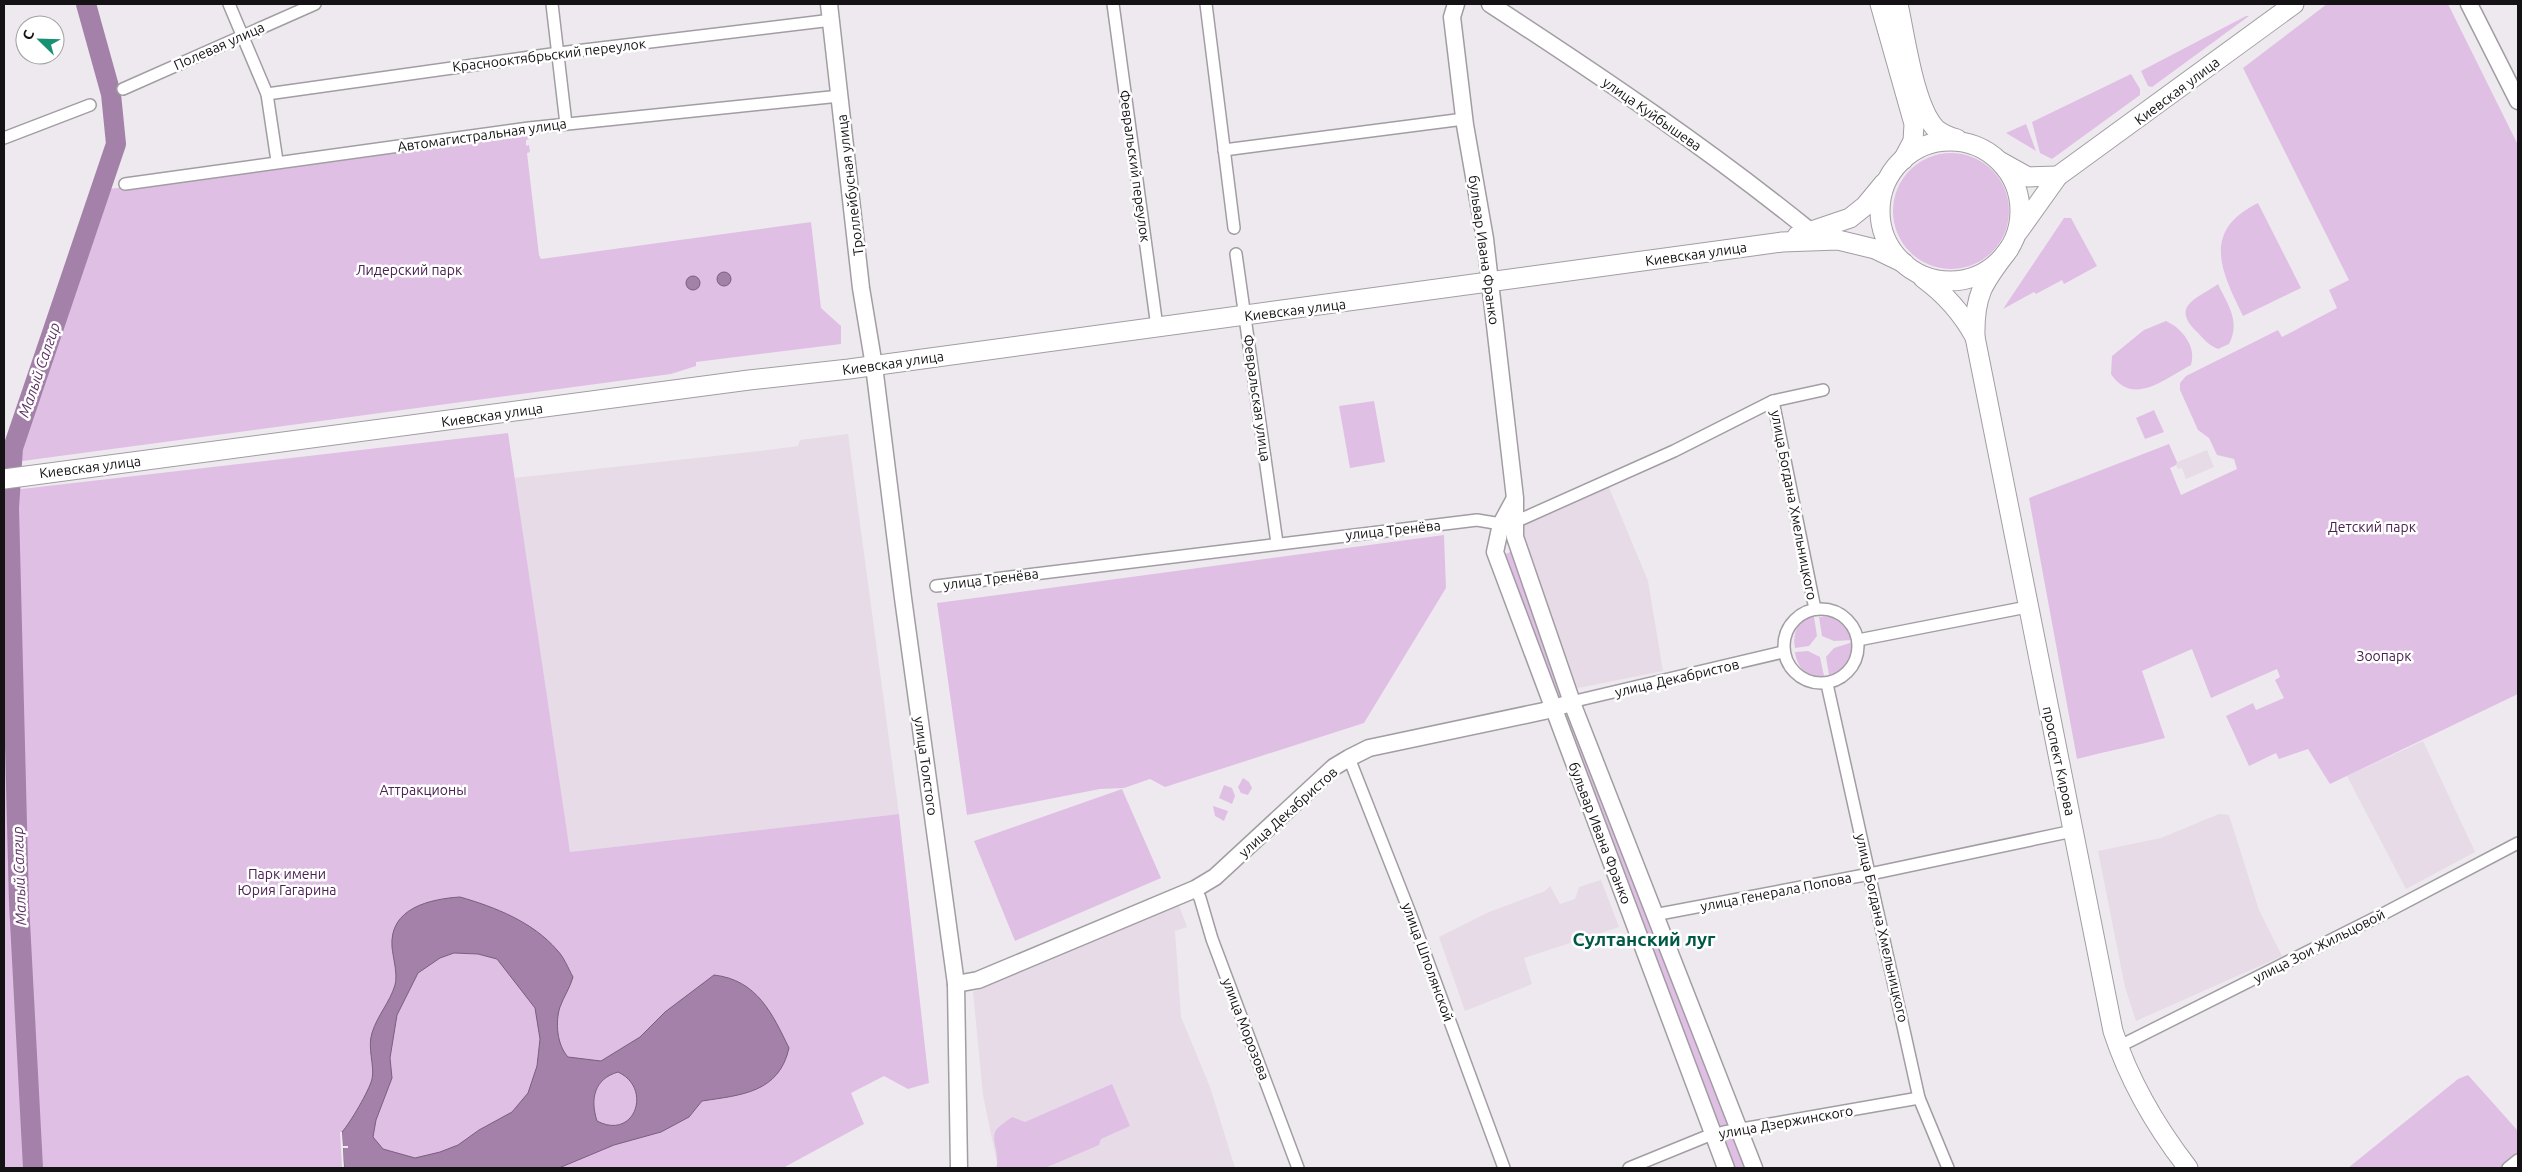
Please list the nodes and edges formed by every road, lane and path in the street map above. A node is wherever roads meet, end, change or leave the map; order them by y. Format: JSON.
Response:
{"nodes":[{"id":1,"x":229,"y":4,"type":"edge"},
{"id":2,"x":315,"y":4,"type":"edge"},
{"id":3,"x":552,"y":4,"type":"edge"},
{"id":4,"x":1113,"y":4,"type":"edge"},
{"id":5,"x":1206,"y":4,"type":"edge"},
{"id":6,"x":1456,"y":4,"type":"edge"},
{"id":7,"x":1490,"y":4,"type":"edge"},
{"id":8,"x":1880,"y":4,"type":"edge"},
{"id":9,"x":1898,"y":4,"type":"edge"},
{"id":10,"x":2294,"y":4,"type":"edge"},
{"id":11,"x":2469,"y":4,"type":"edge"},
{"id":12,"x":831,"y":12,"type":"edge"},
{"id":13,"x":242,"y":35,"type":"junction"},
{"id":14,"x":558,"y":53,"type":"junction"},
{"id":15,"x":123,"y":90,"type":"dead end"},
{"id":16,"x":267,"y":94,"type":"junction"},
{"id":17,"x":840,"y":96,"type":"junction"},
{"id":18,"x":2518,"y":101,"type":"edge"},
{"id":19,"x":90,"y":104,"type":"dead end"},
{"id":20,"x":1464,"y":119,"type":"junction"},
{"id":21,"x":566,"y":124,"type":"junction"},
{"id":22,"x":4,"y":138,"type":"edge"},
{"id":23,"x":1970,"y":144,"type":"junction"},
{"id":24,"x":1224,"y":150,"type":"junction"},
{"id":25,"x":277,"y":161,"type":"junction"},
{"id":26,"x":2000,"y":161,"type":"junction"},
{"id":27,"x":1895,"y":170,"type":"junction"},
{"id":28,"x":2058,"y":176,"type":"junction"},
{"id":29,"x":125,"y":184,"type":"dead end"},
{"id":30,"x":1234,"y":228,"type":"dead end"},
{"id":31,"x":1810,"y":231,"type":"junction"},
{"id":32,"x":1782,"y":242,"type":"junction"},
{"id":33,"x":2012,"y":243,"type":"junction"},
{"id":34,"x":1236,"y":254,"type":"dead end"},
{"id":35,"x":1907,"y":266,"type":"junction"},
{"id":36,"x":1490,"y":283,"type":"junction"},
{"id":37,"x":1245,"y":316,"type":"junction"},
{"id":38,"x":1156,"y":327,"type":"junction"},
{"id":39,"x":1975,"y":337,"type":"junction"},
{"id":40,"x":874,"y":366,"type":"junction"},
{"id":41,"x":1823,"y":390,"type":"dead end"},
{"id":42,"x":1773,"y":401,"type":"junction"},
{"id":43,"x":4,"y":479,"type":"edge"},
{"id":44,"x":1508,"y":523,"type":"junction"},
{"id":45,"x":1277,"y":543,"type":"junction"},
{"id":46,"x":936,"y":586,"type":"dead end"},
{"id":47,"x":2027,"y":607,"type":"junction"},
{"id":48,"x":1814,"y":609,"type":"junction"},
{"id":49,"x":1858,"y":640,"type":"junction"},
{"id":50,"x":1783,"y":652,"type":"junction"},
{"id":51,"x":1827,"y":684,"type":"junction"},
{"id":52,"x":1572,"y":702,"type":"junction"},
{"id":53,"x":1553,"y":708,"type":"junction"},
{"id":54,"x":1349,"y":758,"type":"junction"},
{"id":55,"x":2073,"y":831,"type":"junction"},
{"id":56,"x":2518,"y":843,"type":"edge"},
{"id":57,"x":1870,"y":874,"type":"junction"},
{"id":58,"x":1194,"y":889,"type":"junction"},
{"id":59,"x":1654,"y":915,"type":"junction"},
{"id":60,"x":956,"y":984,"type":"junction"},
{"id":61,"x":2118,"y":1047,"type":"junction"},
{"id":62,"x":1919,"y":1098,"type":"junction"},
{"id":63,"x":1739,"y":1129,"type":"junction"},
{"id":64,"x":1713,"y":1135,"type":"junction"},
{"id":65,"x":2518,"y":1160,"type":"edge"},
{"id":66,"x":959,"y":1168,"type":"edge"},
{"id":67,"x":1298,"y":1168,"type":"edge"},
{"id":68,"x":1504,"y":1168,"type":"edge"},
{"id":69,"x":1629,"y":1168,"type":"edge"},
{"id":70,"x":1726,"y":1168,"type":"edge"},
{"id":71,"x":1754,"y":1168,"type":"edge"},
{"id":72,"x":1948,"y":1168,"type":"edge"},
{"id":73,"x":2188,"y":1168,"type":"edge"},
{"id":74,"x":2508,"y":1168,"type":"edge"}],
"edges":[{"from":1,"to":13,"type":"street"},
{"from":2,"to":13,"type":"street","name":"Полевая улица"},
{"from":3,"to":14,"type":"street"},
{"from":4,"to":38,"type":"street","name":"Февральский переулок"},
{"from":5,"to":24,"type":"street"},
{"from":6,"to":20,"type":"street","name":"бульвар Ивана Франко"},
{"from":7,"to":31,"type":"street","name":"улица Куйбышева"},
{"from":8,"to":27,"type":"main road"},
{"from":9,"to":23,"type":"main road"},
{"from":10,"to":28,"type":"main road","name":"Киевская улица"},
{"from":11,"to":18,"type":"street"},
{"from":12,"to":14,"type":"street","name":"Краснооктябрьский переулок"},
{"from":12,"to":17,"type":"street","name":"Троллейбусная улица"},
{"from":13,"to":15,"type":"street","name":"Полевая улица"},
{"from":13,"to":16,"type":"street"},
{"from":14,"to":16,"type":"street","name":"Краснооктябрьский переулок"},
{"from":14,"to":21,"type":"street"},
{"from":16,"to":25,"type":"street"},
{"from":17,"to":21,"type":"street","name":"Автомагистральная улица"},
{"from":17,"to":40,"type":"street","name":"Троллейбусная улица"},
{"from":19,"to":22,"type":"street"},
{"from":20,"to":24,"type":"street"},
{"from":20,"to":36,"type":"street","name":"бульвар Ивана Франко"},
{"from":21,"to":25,"type":"street","name":"Автомагистральная улица"},
{"from":23,"to":26,"type":"main road"},
{"from":23,"to":27,"type":"main road"},
{"from":24,"to":30,"type":"street"},
{"from":25,"to":29,"type":"street","name":"Автомагистральная улица"},
{"from":26,"to":28,"type":"main road"},
{"from":26,"to":33,"type":"main road"},
{"from":27,"to":31,"type":"main road","name":"Киевская улица"},
{"from":27,"to":35,"type":"main road"},
{"from":28,"to":33,"type":"main road","name":"Киевская улица"},
{"from":31,"to":32,"type":"main road","name":"Киевская улица"},
{"from":32,"to":35,"type":"main road","name":"Киевская улица"},
{"from":32,"to":36,"type":"main road","name":"Киевская улица"},
{"from":33,"to":35,"type":"main road"},
{"from":33,"to":39,"type":"main road"},
{"from":34,"to":37,"type":"street","name":"Февральская улица"},
{"from":35,"to":39,"type":"main road"},
{"from":36,"to":37,"type":"main road","name":"Киевская улица"},
{"from":36,"to":44,"type":"street","name":"бульвар Ивана Франко"},
{"from":37,"to":38,"type":"main road","name":"Киевская улица"},
{"from":37,"to":45,"type":"street","name":"Февральская улица"},
{"from":38,"to":40,"type":"main road","name":"Киевская улица"},
{"from":39,"to":47,"type":"main road","name":"проспект Кирова"},
{"from":40,"to":43,"type":"main road","name":"Киевская улица"},
{"from":40,"to":60,"type":"street","name":"улица Толстого"},
{"from":41,"to":42,"type":"street"},
{"from":42,"to":44,"type":"street"},
{"from":42,"to":48,"type":"street","name":"улица Богдана Хмельницкого"},
{"from":44,"to":45,"type":"street","name":"улица Тренёва"},
{"from":44,"to":52,"type":"street","name":"бульвар Ивана Франко"},
{"from":44,"to":53,"type":"street","name":"бульвар Ивана Франко"},
{"from":45,"to":46,"type":"street","name":"улица Тренёва"},
{"from":47,"to":49,"type":"street"},
{"from":47,"to":55,"type":"main road","name":"проспект Кирова"},
{"from":48,"to":49,"type":"street"},
{"from":48,"to":50,"type":"street"},
{"from":49,"to":51,"type":"street"},
{"from":50,"to":51,"type":"street"},
{"from":50,"to":52,"type":"street","name":"улица Декабристов"},
{"from":51,"to":57,"type":"street","name":"улица Богдана Хмельницкого"},
{"from":52,"to":53,"type":"street","name":"улица Декабристов"},
{"from":52,"to":59,"type":"street","name":"бульвар Ивана Франко"},
{"from":53,"to":54,"type":"street","name":"улица Декабристов"},
{"from":53,"to":64,"type":"street","name":"бульвар Ивана Франко"},
{"from":54,"to":58,"type":"street","name":"улица Декабристов"},
{"from":54,"to":68,"type":"street","name":"улица Шполянской"},
{"from":55,"to":57,"type":"street","name":"улица Генерала Попова"},
{"from":55,"to":61,"type":"main road","name":"проспект Кирова"},
{"from":56,"to":61,"type":"street","name":"улица Зои Жильцовой"},
{"from":57,"to":59,"type":"street","name":"улица Генерала Попова"},
{"from":57,"to":62,"type":"street","name":"улица Богдана Хмельницкого"},
{"from":58,"to":60,"type":"street","name":"улица Декабристов"},
{"from":58,"to":67,"type":"street","name":"улица Морозова"},
{"from":59,"to":63,"type":"street","name":"бульвар Ивана Франко"},
{"from":60,"to":66,"type":"street","name":"улица Толстого"},
{"from":61,"to":73,"type":"main road","name":"проспект Кирова"},
{"from":62,"to":63,"type":"street","name":"улица Дзержинского"},
{"from":62,"to":72,"type":"street","name":"улица Богдана Хмельницкого"},
{"from":63,"to":64,"type":"street","name":"улица Дзержинского"},
{"from":63,"to":71,"type":"street","name":"бульвар Ивана Франко"},
{"from":64,"to":69,"type":"street","name":"улица Дзержинского"},
{"from":64,"to":70,"type":"street","name":"бульвар Ивана Франко"},
{"from":65,"to":74,"type":"street"}]}
